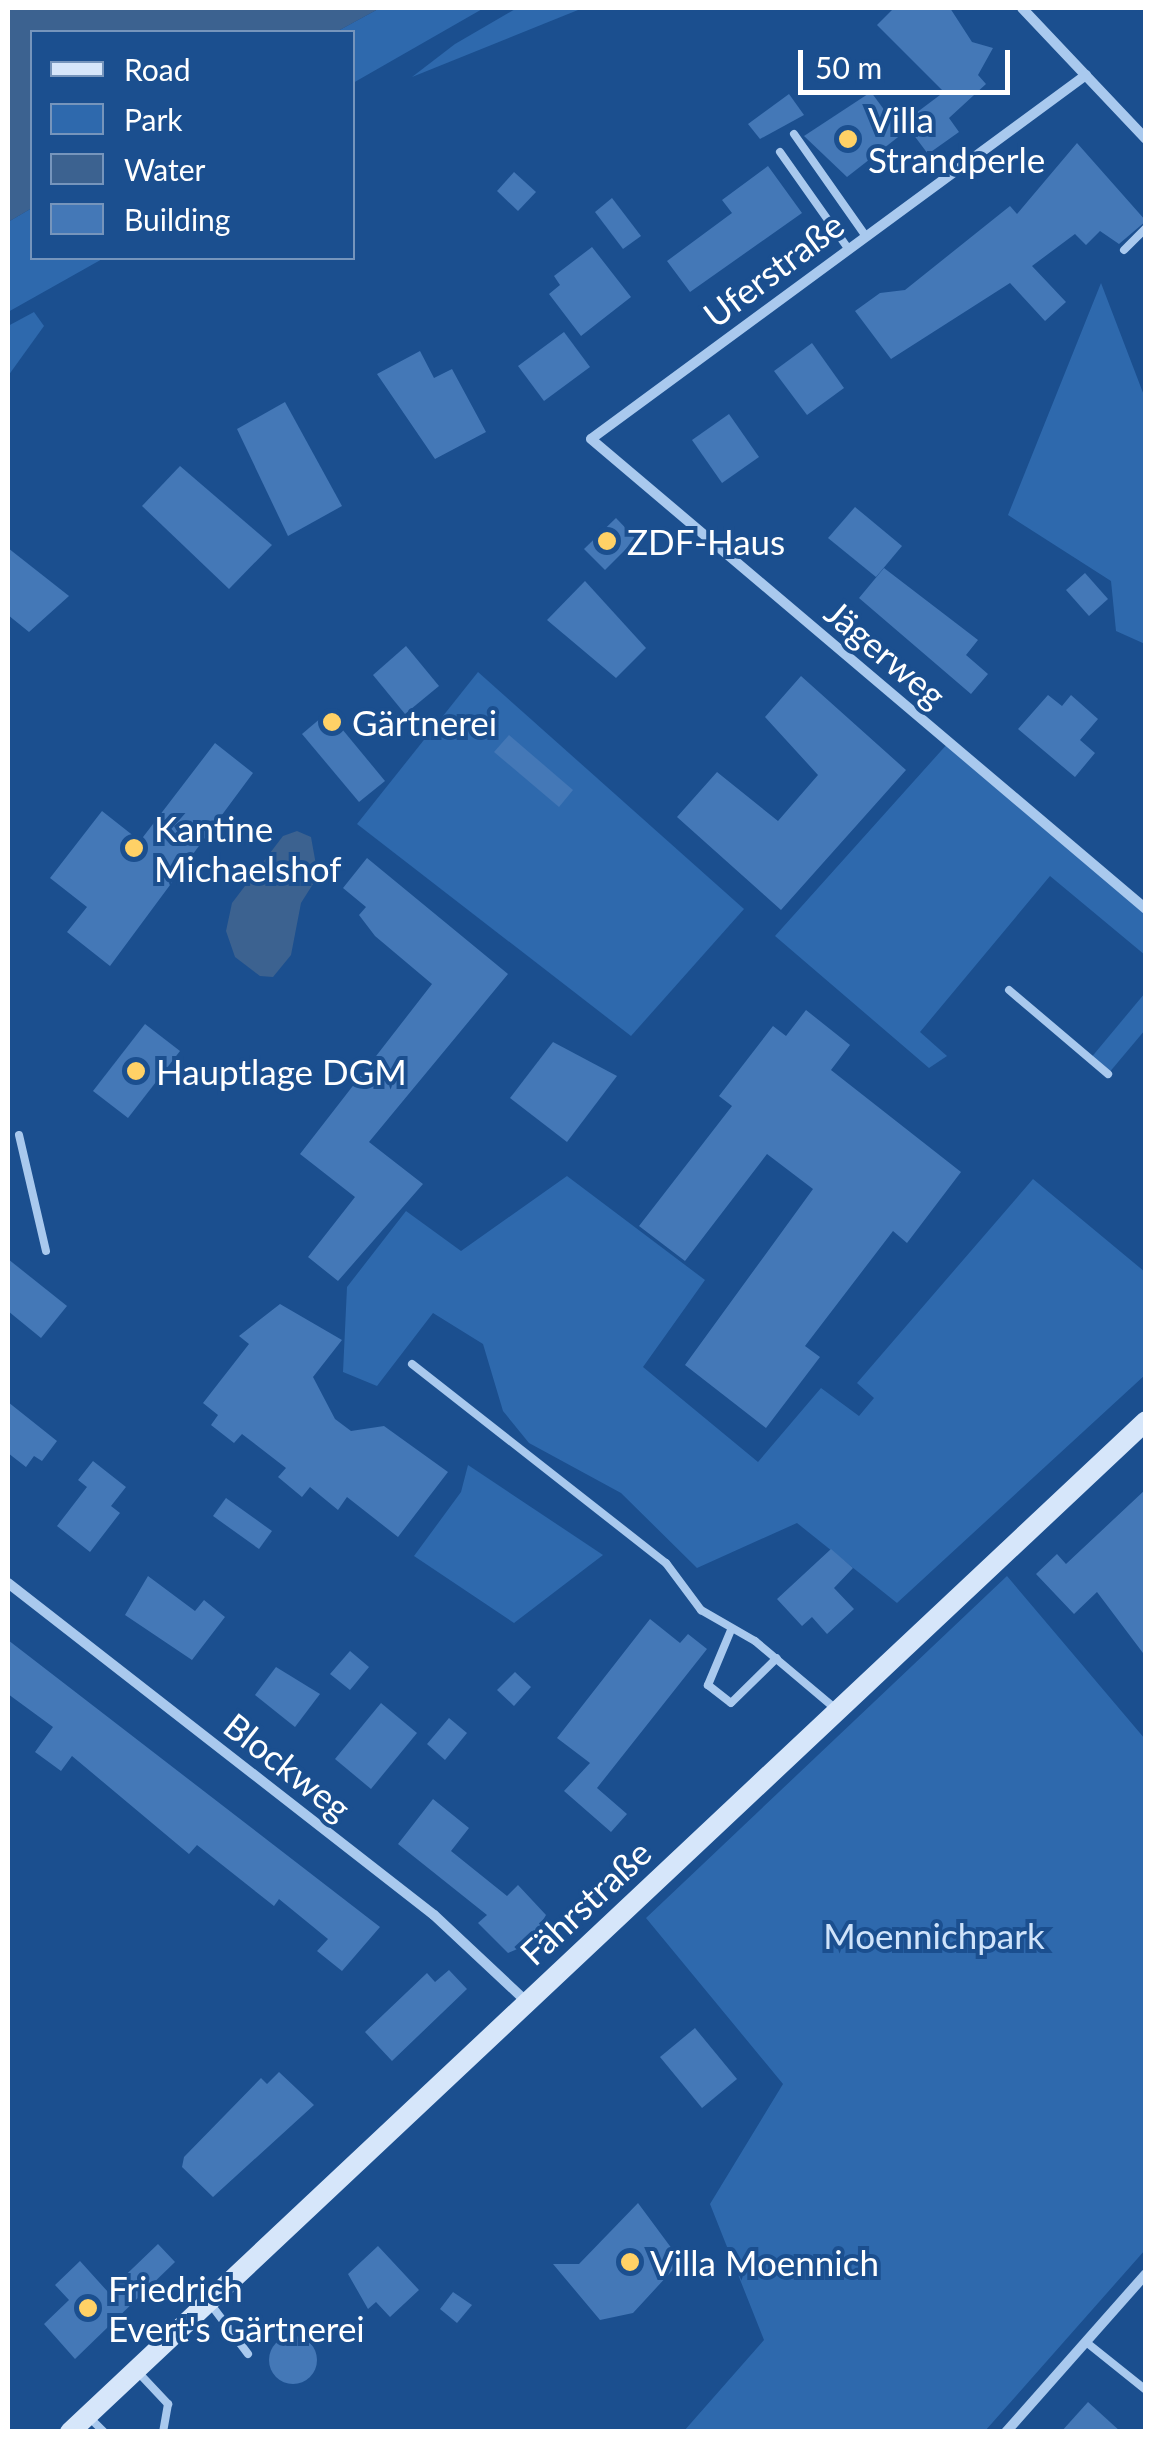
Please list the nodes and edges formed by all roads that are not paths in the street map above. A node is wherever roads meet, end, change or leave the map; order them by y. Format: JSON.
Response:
{"nodes":[{"id":1,"x":1022,"y":8,"type":"edge"},
{"id":2,"x":1086,"y":75,"type":"junction"},
{"id":3,"x":794,"y":134,"type":"dead end"},
{"id":4,"x":1146,"y":140,"type":"edge"},
{"id":5,"x":780,"y":152,"type":"dead end"},
{"id":6,"x":1146,"y":228,"type":"edge"},
{"id":7,"x":866,"y":235,"type":"junction"},
{"id":8,"x":848,"y":247,"type":"junction"},
{"id":9,"x":1124,"y":250,"type":"dead end"},
{"id":10,"x":591,"y":439,"type":"joint"},
{"id":11,"x":1146,"y":909,"type":"edge"},
{"id":12,"x":1008,"y":990,"type":"dead end"},
{"id":13,"x":1108,"y":1074,"type":"dead end"},
{"id":14,"x":20,"y":1135,"type":"dead end"},
{"id":15,"x":46,"y":1251,"type":"dead end"},
{"id":16,"x":412,"y":1364,"type":"dead end"},
{"id":17,"x":1146,"y":1420,"type":"edge"},
{"id":18,"x":8,"y":1583,"type":"edge"},
{"id":19,"x":731,"y":1630,"type":"junction"},
{"id":20,"x":777,"y":1658,"type":"junction"},
{"id":21,"x":838,"y":1710,"type":"junction"},
{"id":22,"x":527,"y":2002,"type":"junction"},
{"id":23,"x":1146,"y":2274,"type":"edge"},
{"id":24,"x":208,"y":2302,"type":"junction"},
{"id":25,"x":1086,"y":2342,"type":"junction"},
{"id":26,"x":248,"y":2354,"type":"dead end"},
{"id":27,"x":136,"y":2370,"type":"junction"},
{"id":28,"x":1146,"y":2390,"type":"edge"},
{"id":29,"x":88,"y":2415,"type":"junction"},
{"id":30,"x":70,"y":2432,"type":"edge"},
{"id":31,"x":104,"y":2432,"type":"edge"},
{"id":32,"x":164,"y":2432,"type":"edge"},
{"id":33,"x":1006,"y":2432,"type":"edge"}],
"edges":[{"from":1,"to":2,"type":"street"},
{"from":2,"to":4,"type":"street"},
{"from":2,"to":7,"type":"street","name":"Uferstraße"},
{"from":3,"to":7,"type":"lane"},
{"from":5,"to":8,"type":"lane"},
{"from":6,"to":9,"type":"lane"},
{"from":7,"to":8,"type":"street","name":"Uferstraße"},
{"from":8,"to":10,"type":"street","name":"Uferstraße"},
{"from":10,"to":11,"type":"street","name":"Jägerweg"},
{"from":12,"to":13,"type":"lane"},
{"from":14,"to":15,"type":"lane"},
{"from":16,"to":19,"type":"lane"},
{"from":17,"to":21,"type":"street","name":"Fährstraße"},
{"from":18,"to":22,"type":"street","name":"Blockweg"},
{"from":19,"to":20,"type":"lane"},
{"from":19,"to":20,"type":"lane"},
{"from":20,"to":21,"type":"lane"},
{"from":21,"to":22,"type":"street","name":"Fährstraße"},
{"from":22,"to":24,"type":"street","name":"Fährstraße"},
{"from":23,"to":25,"type":"street"},
{"from":24,"to":26,"type":"lane"},
{"from":24,"to":27,"type":"street","name":"Fährstraße"},
{"from":25,"to":28,"type":"lane"},
{"from":25,"to":33,"type":"street"},
{"from":27,"to":29,"type":"street","name":"Fährstraße"},
{"from":27,"to":32,"type":"lane"},
{"from":29,"to":30,"type":"street","name":"Fährstraße"},
{"from":29,"to":31,"type":"lane"}]}
